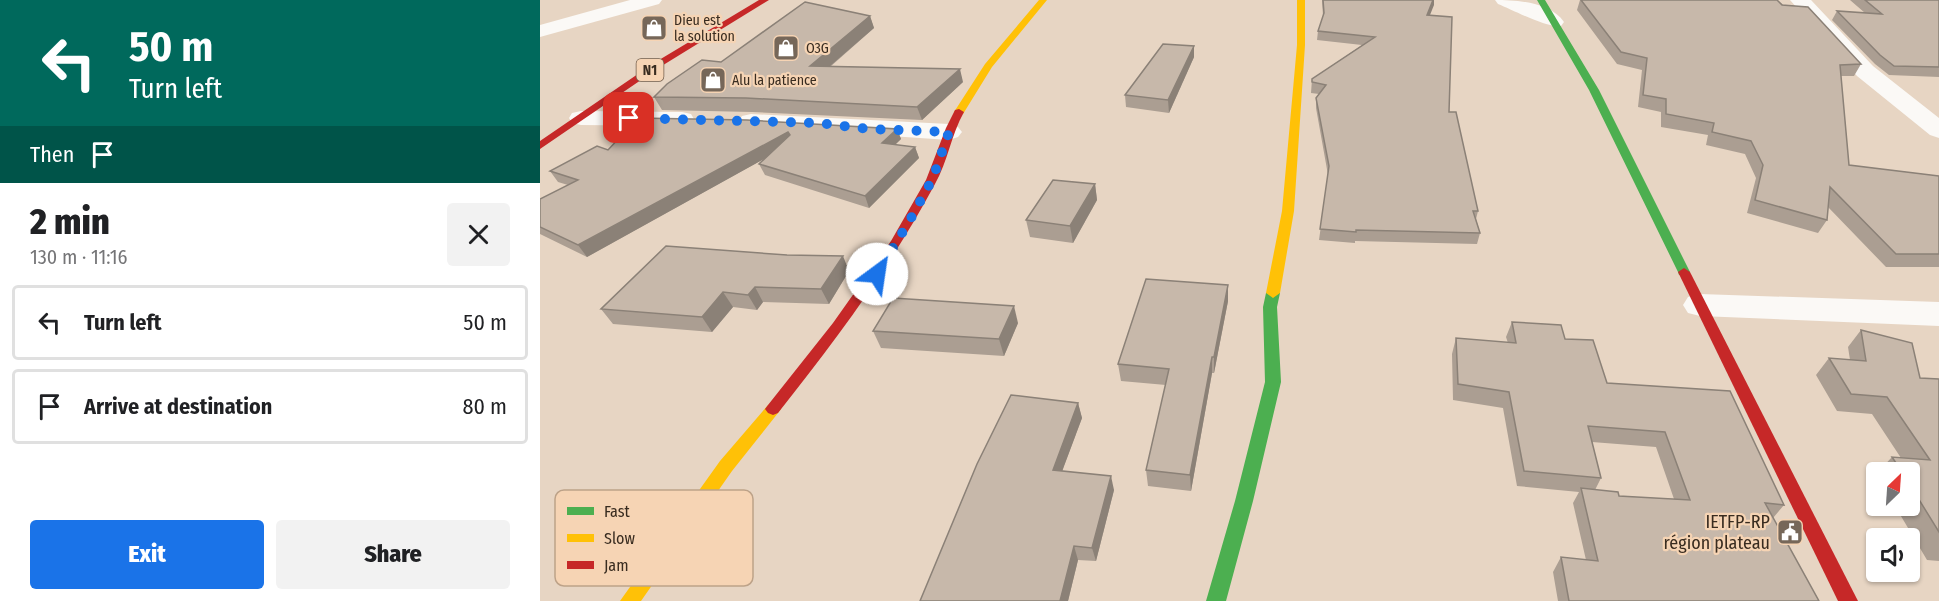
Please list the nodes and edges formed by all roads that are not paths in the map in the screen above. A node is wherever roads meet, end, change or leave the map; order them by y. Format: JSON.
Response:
{"nodes":[{"id":1,"x":765,"y":0,"type":"edge"},
{"id":2,"x":1043,"y":0,"type":"edge"},
{"id":3,"x":1301,"y":0,"type":"edge"},
{"id":4,"x":1505,"y":0,"type":"edge"},
{"id":5,"x":1541,"y":0,"type":"edge"},
{"id":6,"x":1800,"y":0,"type":"edge"},
{"id":7,"x":645,"y":2,"type":"edge"},
{"id":8,"x":1554,"y":22,"type":"junction"},
{"id":9,"x":540,"y":31,"type":"edge"},
{"id":10,"x":540,"y":51,"type":"edge"},
{"id":11,"x":581,"y":118,"type":"junction"},
{"id":12,"x":1939,"y":130,"type":"edge"},
{"id":13,"x":949,"y":132,"type":"junction"},
{"id":14,"x":540,"y":146,"type":"edge"},
{"id":15,"x":1700,"y":304,"type":"junction"},
{"id":16,"x":1939,"y":314,"type":"edge"},
{"id":17,"x":709,"y":490,"type":"edge"},
{"id":18,"x":641,"y":586,"type":"edge"},
{"id":19,"x":630,"y":601,"type":"edge"},
{"id":20,"x":1216,"y":601,"type":"edge"},
{"id":21,"x":1848,"y":601,"type":"edge"}],
"edges":[{"from":1,"to":11,"type":"main road","number":"N1"},
{"from":2,"to":13,"type":"main road"},
{"from":3,"to":20,"type":"main road"},
{"from":4,"to":8,"type":"street"},
{"from":5,"to":8,"type":"main road"},
{"from":6,"to":12,"type":"street"},
{"from":7,"to":9,"type":"street"},
{"from":7,"to":10,"type":"street"},
{"from":8,"to":15,"type":"main road"},
{"from":11,"to":13,"type":"street"},
{"from":11,"to":14,"type":"main road","number":"N1"},
{"from":13,"to":17,"type":"main road"},
{"from":15,"to":16,"type":"street"},
{"from":15,"to":21,"type":"main road"},
{"from":18,"to":19,"type":"main road"}]}
